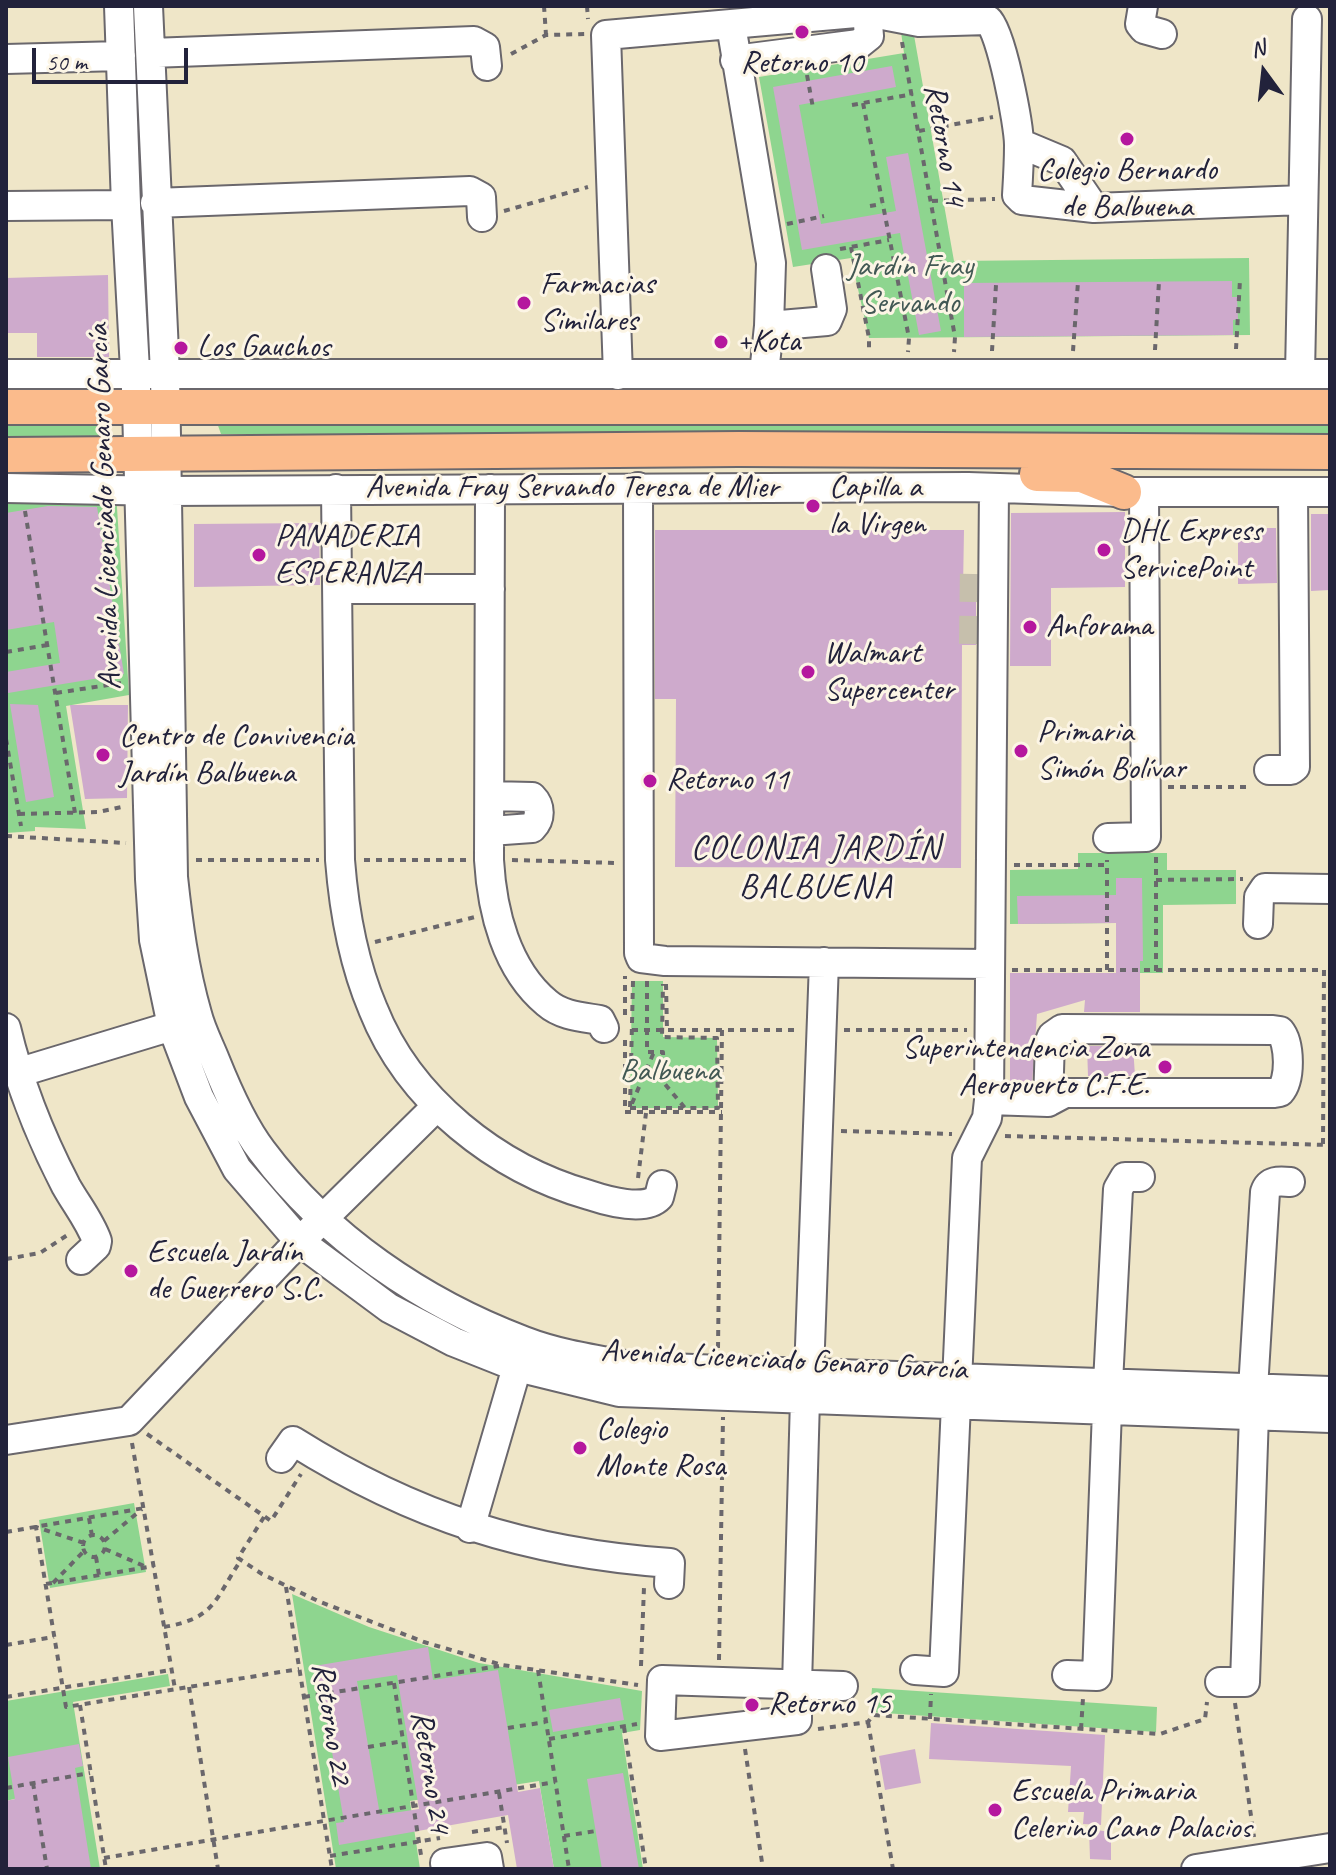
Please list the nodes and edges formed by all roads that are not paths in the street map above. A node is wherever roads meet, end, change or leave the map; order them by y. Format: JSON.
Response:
{"nodes":[{"id":1,"x":119,"y":6,"type":"edge"},
{"id":2,"x":148,"y":6,"type":"edge"},
{"id":3,"x":1143,"y":6,"type":"edge"},
{"id":4,"x":867,"y":12,"type":"junction"},
{"id":5,"x":1307,"y":19,"type":"dead end"},
{"id":6,"x":731,"y":25,"type":"junction"},
{"id":7,"x":1162,"y":34,"type":"dead end"},
{"id":8,"x":151,"y":53,"type":"junction"},
{"id":9,"x":121,"y":56,"type":"junction"},
{"id":10,"x":6,"y":59,"type":"edge"},
{"id":11,"x":735,"y":60,"type":"junction"},
{"id":12,"x":487,"y":66,"type":"road end"},
{"id":13,"x":1019,"y":143,"type":"junction"},
{"id":14,"x":1303,"y":200,"type":"junction"},
{"id":15,"x":155,"y":203,"type":"junction"},
{"id":16,"x":126,"y":205,"type":"junction"},
{"id":17,"x":6,"y":206,"type":"edge"},
{"id":18,"x":1094,"y":208,"type":"junction"},
{"id":19,"x":482,"y":217,"type":"road end"},
{"id":20,"x":826,"y":269,"type":"dead end"},
{"id":21,"x":769,"y":326,"type":"junction"},
{"id":22,"x":6,"y":374,"type":"edge"},
{"id":23,"x":764,"y":374,"type":"junction"},
{"id":24,"x":1300,"y":374,"type":"junction"},
{"id":25,"x":1330,"y":374,"type":"edge"},
{"id":26,"x":618,"y":375,"type":"junction"},
{"id":27,"x":151,"y":391,"type":"junction"},
{"id":28,"x":6,"y":407,"type":"edge"},
{"id":29,"x":1330,"y":407,"type":"edge"},
{"id":30,"x":739,"y":449,"type":"junction"},
{"id":31,"x":1330,"y":452,"type":"edge"},
{"id":32,"x":152,"y":453,"type":"junction"},
{"id":33,"x":6,"y":455,"type":"edge"},
{"id":34,"x":638,"y":487,"type":"junction"},
{"id":35,"x":981,"y":488,"type":"junction"},
{"id":36,"x":14,"y":489,"type":"edge"},
{"id":37,"x":336,"y":489,"type":"junction"},
{"id":38,"x":490,"y":489,"type":"junction"},
{"id":39,"x":153,"y":491,"type":"junction"},
{"id":40,"x":1134,"y":492,"type":"junction"},
{"id":41,"x":1330,"y":492,"type":"edge"},
{"id":42,"x":1293,"y":493,"type":"junction"},
{"id":43,"x":974,"y":563,"type":"tunnel mouth"},
{"id":44,"x":338,"y":589,"type":"junction"},
{"id":45,"x":490,"y":589,"type":"junction"},
{"id":46,"x":973,"y":644,"type":"tunnel mouth"},
{"id":47,"x":1269,"y":770,"type":"road end"},
{"id":48,"x":992,"y":773,"type":"junction"},
{"id":49,"x":490,"y":796,"type":"junction"},
{"id":50,"x":490,"y":831,"type":"junction"},
{"id":51,"x":161,"y":842,"type":"junction"},
{"id":52,"x":1108,"y":852,"type":"road end"},
{"id":53,"x":1330,"y":889,"type":"edge"},
{"id":54,"x":1258,"y":924,"type":"dead end"},
{"id":55,"x":824,"y":962,"type":"junction"},
{"id":56,"x":990,"y":964,"type":"junction"},
{"id":57,"x":172,"y":1026,"type":"junction"},
{"id":58,"x":6,"y":1028,"type":"edge"},
{"id":59,"x":620,"y":1029,"type":"road end"},
{"id":60,"x":17,"y":1073,"type":"junction"},
{"id":61,"x":989,"y":1100,"type":"junction"},
{"id":62,"x":1048,"y":1102,"type":"junction"},
{"id":63,"x":437,"y":1106,"type":"junction"},
{"id":64,"x":1140,"y":1177,"type":"dead end"},
{"id":65,"x":1290,"y":1182,"type":"dead end"},
{"id":66,"x":662,"y":1185,"type":"dead end"},
{"id":67,"x":322,"y":1220,"type":"junction"},
{"id":68,"x":300,"y":1242,"type":"junction"},
{"id":69,"x":81,"y":1260,"type":"road end"},
{"id":70,"x":517,"y":1367,"type":"junction"},
{"id":71,"x":672,"y":1381,"type":"junction"},
{"id":72,"x":807,"y":1386,"type":"junction"},
{"id":73,"x":957,"y":1390,"type":"junction"},
{"id":74,"x":1330,"y":1391,"type":"edge"},
{"id":75,"x":1108,"y":1396,"type":"junction"},
{"id":76,"x":1254,"y":1402,"type":"junction"},
{"id":77,"x":1330,"y":1418,"type":"edge"},
{"id":78,"x":6,"y":1440,"type":"edge"},
{"id":79,"x":281,"y":1458,"type":"dead end"},
{"id":80,"x":470,"y":1528,"type":"junction"},
{"id":81,"x":669,"y":1584,"type":"dead end"},
{"id":82,"x":915,"y":1670,"type":"dead end"},
{"id":83,"x":1075,"y":1676,"type":"road end"},
{"id":84,"x":1226,"y":1682,"type":"road end"},
{"id":85,"x":797,"y":1685,"type":"junction"},
{"id":86,"x":843,"y":1686,"type":"dead end"},
{"id":87,"x":1326,"y":1851,"type":"edge"},
{"id":88,"x":499,"y":1861,"type":"edge"},
{"id":89,"x":434,"y":1863,"type":"edge"},
{"id":90,"x":1196,"y":1869,"type":"edge"}],
"edges":[{"from":1,"to":9,"type":"street","name":"Avenida Licenciado Genaro García"},
{"from":2,"to":8,"type":"street","name":"Avenida Licenciado Genaro García"},
{"from":3,"to":7,"type":"street"},
{"from":4,"to":6,"type":"street"},
{"from":4,"to":11,"type":"street"},
{"from":4,"to":13,"type":"street"},
{"from":5,"to":14,"type":"street"},
{"from":6,"to":11,"type":"street"},
{"from":6,"to":26,"type":"street"},
{"from":8,"to":12,"type":"street"},
{"from":8,"to":15,"type":"street","name":"Avenida Licenciado Genaro García"},
{"from":9,"to":10,"type":"street"},
{"from":9,"to":16,"type":"street","name":"Avenida Licenciado Genaro García"},
{"from":11,"to":21,"type":"street"},
{"from":13,"to":18,"type":"street"},
{"from":13,"to":18,"type":"street"},
{"from":14,"to":18,"type":"street"},
{"from":14,"to":24,"type":"street"},
{"from":15,"to":19,"type":"street"},
{"from":15,"to":27,"type":"street","name":"Avenida Licenciado Genaro García"},
{"from":16,"to":17,"type":"street"},
{"from":16,"to":27,"type":"street","name":"Avenida Licenciado Genaro García"},
{"from":20,"to":21,"type":"street"},
{"from":21,"to":23,"type":"street"},
{"from":22,"to":27,"type":"street"},
{"from":23,"to":24,"type":"street"},
{"from":23,"to":26,"type":"street"},
{"from":24,"to":25,"type":"street"},
{"from":26,"to":27,"type":"street"},
{"from":27,"to":28,"type":"main road"},
{"from":27,"to":29,"type":"main road"},
{"from":27,"to":32,"type":"street","name":"Avenida Licenciado Genaro García"},
{"from":30,"to":31,"type":"main road","name":"Avenida Fray Servando Teresa de Mier"},
{"from":30,"to":32,"type":"main road","name":"Avenida Fray Servando Teresa de Mier"},
{"from":30,"to":40,"type":"main road"},
{"from":32,"to":33,"type":"main road","name":"Avenida Fray Servando Teresa de Mier"},
{"from":32,"to":39,"type":"street","name":"Avenida Licenciado Genaro García"},
{"from":34,"to":35,"type":"street","name":"Avenida Fray Servando Teresa de Mier"},
{"from":34,"to":38,"type":"street","name":"Avenida Fray Servando Teresa de Mier"},
{"from":34,"to":55,"type":"street"},
{"from":35,"to":40,"type":"street","name":"Avenida Fray Servando Teresa de Mier"},
{"from":35,"to":43,"type":"street"},
{"from":35,"to":48,"type":"street"},
{"from":36,"to":39,"type":"street","name":"Avenida Fray Servando Teresa de Mier"},
{"from":37,"to":38,"type":"street","name":"Avenida Fray Servando Teresa de Mier"},
{"from":37,"to":39,"type":"street","name":"Avenida Fray Servando Teresa de Mier"},
{"from":37,"to":44,"type":"street"},
{"from":38,"to":45,"type":"street"},
{"from":39,"to":51,"type":"street","name":"Avenida Licenciado Genaro García"},
{"from":39,"to":51,"type":"street","name":"Avenida Licenciado Genaro García"},
{"from":40,"to":42,"type":"street","name":"Avenida Fray Servando Teresa de Mier"},
{"from":40,"to":52,"type":"street"},
{"from":41,"to":42,"type":"street","name":"Avenida Fray Servando Teresa de Mier"},
{"from":42,"to":47,"type":"street"},
{"from":44,"to":45,"type":"street"},
{"from":44,"to":63,"type":"street"},
{"from":45,"to":49,"type":"street"},
{"from":46,"to":48,"type":"street"},
{"from":48,"to":56,"type":"street"},
{"from":49,"to":50,"type":"street"},
{"from":49,"to":50,"type":"street"},
{"from":50,"to":59,"type":"street"},
{"from":51,"to":57,"type":"street","name":"Avenida Licenciado Genaro García"},
{"from":51,"to":67,"type":"street","name":"Avenida Licenciado Genaro García"},
{"from":53,"to":54,"type":"street"},
{"from":55,"to":56,"type":"street"},
{"from":55,"to":72,"type":"street"},
{"from":56,"to":61,"type":"street"},
{"from":57,"to":60,"type":"street"},
{"from":57,"to":68,"type":"street","name":"Avenida Licenciado Genaro García"},
{"from":58,"to":60,"type":"street"},
{"from":60,"to":69,"type":"street"},
{"from":61,"to":62,"type":"street"},
{"from":61,"to":73,"type":"street"},
{"from":62,"to":62,"type":"street"},
{"from":63,"to":66,"type":"street"},
{"from":63,"to":67,"type":"street"},
{"from":64,"to":75,"type":"street"},
{"from":65,"to":76,"type":"street"},
{"from":67,"to":68,"type":"street"},
{"from":67,"to":71,"type":"street","name":"Avenida Licenciado Genaro García"},
{"from":68,"to":70,"type":"street","name":"Avenida Licenciado Genaro García"},
{"from":68,"to":78,"type":"street"},
{"from":70,"to":71,"type":"street","name":"Avenida Licenciado Genaro García"},
{"from":70,"to":80,"type":"street"},
{"from":71,"to":72,"type":"street","name":"Avenida Licenciado Genaro García"},
{"from":72,"to":73,"type":"street","name":"Avenida Licenciado Genaro García"},
{"from":72,"to":85,"type":"street"},
{"from":73,"to":75,"type":"street","name":"Avenida Licenciado Genaro García"},
{"from":73,"to":82,"type":"street"},
{"from":74,"to":76,"type":"street","name":"Avenida Licenciado Genaro García"},
{"from":75,"to":76,"type":"street","name":"Avenida Licenciado Genaro García"},
{"from":75,"to":83,"type":"street"},
{"from":76,"to":77,"type":"street","name":"Avenida Licenciado Genaro García"},
{"from":76,"to":84,"type":"street"},
{"from":79,"to":80,"type":"street"},
{"from":80,"to":81,"type":"street"},
{"from":85,"to":85,"type":"street"},
{"from":85,"to":86,"type":"street"},
{"from":87,"to":90,"type":"street"},
{"from":88,"to":89,"type":"street"}]}
